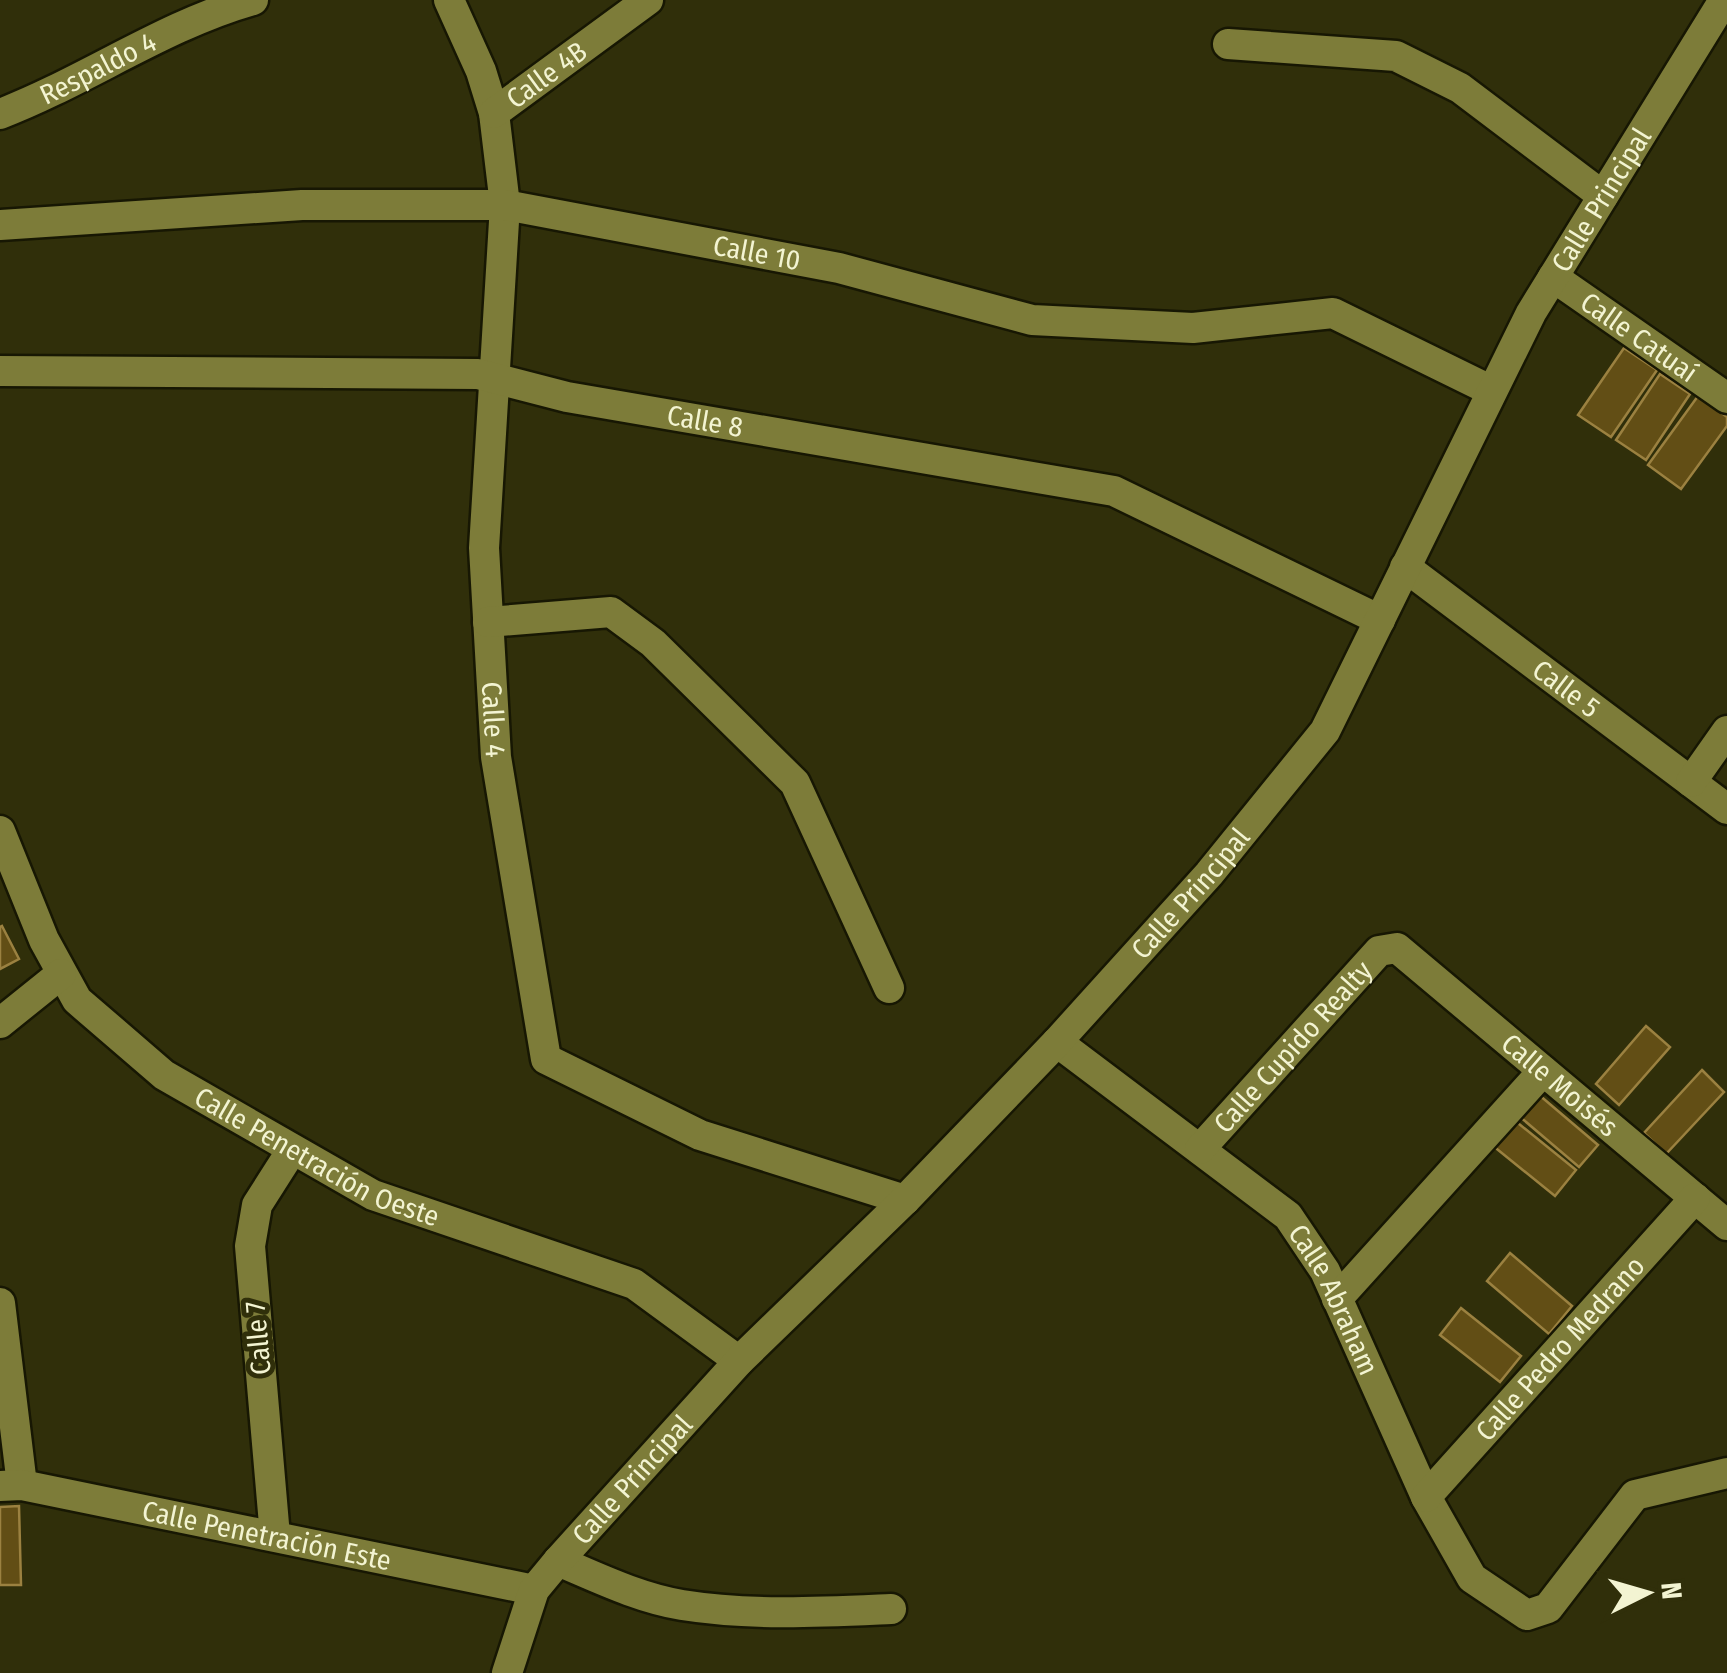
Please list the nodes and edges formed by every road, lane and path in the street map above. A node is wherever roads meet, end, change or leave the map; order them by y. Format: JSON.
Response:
{"nodes":[{"id":1,"x":253,"y":0,"type":"edge"},
{"id":2,"x":448,"y":0,"type":"edge"},
{"id":3,"x":648,"y":0,"type":"edge"},
{"id":4,"x":1724,"y":0,"type":"edge"},
{"id":5,"x":1228,"y":44,"type":"dead end"},
{"id":6,"x":494,"y":113,"type":"junction"},
{"id":7,"x":0,"y":114,"type":"edge"},
{"id":8,"x":1603,"y":196,"type":"junction"},
{"id":9,"x":505,"y":205,"type":"junction"},
{"id":10,"x":0,"y":225,"type":"edge"},
{"id":11,"x":1553,"y":276,"type":"junction"},
{"id":12,"x":0,"y":371,"type":"edge"},
{"id":13,"x":493,"y":378,"type":"junction"},
{"id":14,"x":1492,"y":392,"type":"junction"},
{"id":15,"x":1727,"y":398,"type":"edge"},
{"id":16,"x":1405,"y":567,"type":"junction"},
{"id":17,"x":1380,"y":620,"type":"junction"},
{"id":18,"x":488,"y":622,"type":"junction"},
{"id":19,"x":1727,"y":731,"type":"edge"},
{"id":20,"x":1691,"y":782,"type":"junction"},
{"id":21,"x":1727,"y":809,"type":"edge"},
{"id":22,"x":0,"y":831,"type":"edge"},
{"id":23,"x":1389,"y":947,"type":"joint"},
{"id":24,"x":61,"y":974,"type":"junction"},
{"id":25,"x":889,"y":988,"type":"dead end"},
{"id":26,"x":0,"y":1023,"type":"edge"},
{"id":27,"x":1057,"y":1042,"type":"junction"},
{"id":28,"x":1543,"y":1071,"type":"junction"},
{"id":29,"x":1200,"y":1149,"type":"junction"},
{"id":30,"x":292,"y":1150,"type":"junction"},
{"id":31,"x":1695,"y":1198,"type":"junction"},
{"id":32,"x":905,"y":1200,"type":"junction"},
{"id":33,"x":1727,"y":1225,"type":"edge"},
{"id":34,"x":1338,"y":1299,"type":"junction"},
{"id":35,"x":0,"y":1303,"type":"edge"},
{"id":36,"x":740,"y":1361,"type":"junction"},
{"id":37,"x":1727,"y":1472,"type":"edge"},
{"id":38,"x":11,"y":1486,"type":"edge"},
{"id":39,"x":1426,"y":1497,"type":"junction"},
{"id":40,"x":276,"y":1536,"type":"junction"},
{"id":41,"x":558,"y":1561,"type":"junction"},
{"id":42,"x":534,"y":1590,"type":"junction"},
{"id":43,"x":892,"y":1609,"type":"dead end"},
{"id":44,"x":507,"y":1673,"type":"edge"}],
"edges":[{"from":1,"to":7,"type":"street","name":"Respaldo 4"},
{"from":2,"to":6,"type":"street","name":"Calle 4"},
{"from":3,"to":6,"type":"street","name":"Calle 4B"},
{"from":4,"to":8,"type":"street","name":"Calle Principal"},
{"from":5,"to":8,"type":"street"},
{"from":6,"to":9,"type":"street","name":"Calle 4"},
{"from":8,"to":11,"type":"street","name":"Calle Principal"},
{"from":9,"to":10,"type":"street","name":"Calle 10"},
{"from":9,"to":13,"type":"street","name":"Calle 4"},
{"from":9,"to":14,"type":"street","name":"Calle 10"},
{"from":11,"to":14,"type":"street","name":"Calle Principal"},
{"from":11,"to":15,"type":"street","name":"Calle Catuaí"},
{"from":12,"to":13,"type":"street","name":"Calle 8"},
{"from":13,"to":17,"type":"street","name":"Calle 8"},
{"from":13,"to":18,"type":"street","name":"Calle 4"},
{"from":14,"to":16,"type":"street","name":"Calle Principal"},
{"from":16,"to":17,"type":"street","name":"Calle Principal"},
{"from":16,"to":20,"type":"street","name":"Calle 5"},
{"from":17,"to":27,"type":"street","name":"Calle Principal"},
{"from":18,"to":25,"type":"street"},
{"from":18,"to":32,"type":"street","name":"Calle 4"},
{"from":19,"to":20,"type":"street"},
{"from":20,"to":21,"type":"street","name":"Calle 5"},
{"from":22,"to":24,"type":"street","name":"Calle Penetración Oeste"},
{"from":23,"to":28,"type":"street","name":"Calle Moisés"},
{"from":23,"to":29,"type":"street","name":"Calle Cupido Realty"},
{"from":24,"to":26,"type":"street"},
{"from":24,"to":30,"type":"street","name":"Calle Penetración Oeste"},
{"from":27,"to":29,"type":"street","name":"Calle Abraham"},
{"from":27,"to":32,"type":"street","name":"Calle Principal"},
{"from":28,"to":31,"type":"street","name":"Calle Moisés"},
{"from":28,"to":34,"type":"street"},
{"from":29,"to":34,"type":"street","name":"Calle Abraham"},
{"from":30,"to":36,"type":"street","name":"Calle Penetración Oeste"},
{"from":30,"to":40,"type":"street","name":"Calle 7"},
{"from":31,"to":33,"type":"street","name":"Calle Moisés"},
{"from":31,"to":39,"type":"street","name":"Calle Pedro Medrano"},
{"from":32,"to":36,"type":"street","name":"Calle Principal"},
{"from":34,"to":39,"type":"street","name":"Calle Abraham"},
{"from":35,"to":38,"type":"street"},
{"from":36,"to":41,"type":"street","name":"Calle Principal"},
{"from":37,"to":39,"type":"street","name":"Calle Abraham"},
{"from":38,"to":40,"type":"street","name":"Calle Penetración Este"},
{"from":40,"to":42,"type":"street","name":"Calle Penetración Este"},
{"from":41,"to":42,"type":"street","name":"Calle Principal"},
{"from":41,"to":43,"type":"street"},
{"from":42,"to":44,"type":"street","name":"Calle Principal"}]}
